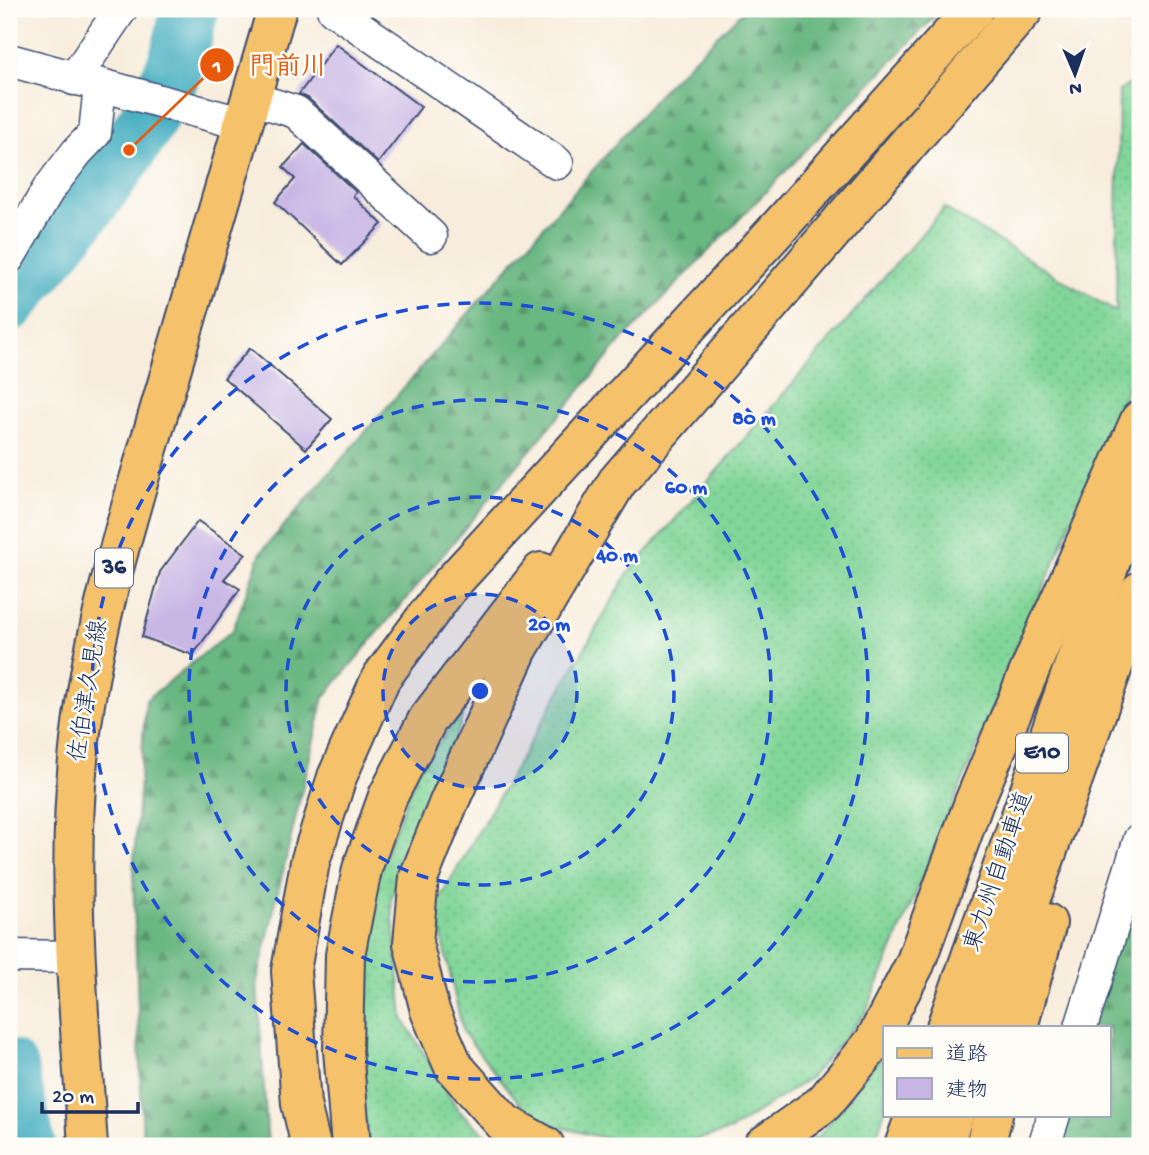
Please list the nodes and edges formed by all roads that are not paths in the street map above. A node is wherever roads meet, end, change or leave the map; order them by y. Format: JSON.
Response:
{"nodes":[{"id":1,"x":121,"y":9,"type":"edge"},
{"id":2,"x":277,"y":9,"type":"edge"},
{"id":3,"x":333,"y":9,"type":"edge"},
{"id":4,"x":974,"y":9,"type":"edge"},
{"id":5,"x":1024,"y":9,"type":"edge"},
{"id":6,"x":9,"y":60,"type":"edge"},
{"id":7,"x":94,"y":84,"type":"junction"},
{"id":8,"x":245,"y":115,"type":"junction"},
{"id":9,"x":557,"y":163,"type":"dead end"},
{"id":10,"x":431,"y":236,"type":"dead end"},
{"id":11,"x":9,"y":257,"type":"edge"},
{"id":12,"x":1140,"y":420,"type":"edge"},
{"id":13,"x":1140,"y":479,"type":"edge"},
{"id":14,"x":617,"y":482,"type":"junction"},
{"id":15,"x":1140,"y":591,"type":"edge"},
{"id":16,"x":1140,"y":605,"type":"edge"},
{"id":17,"x":1140,"y":839,"type":"edge"},
{"id":18,"x":9,"y":956,"type":"edge"},
{"id":19,"x":74,"y":957,"type":"junction"},
{"id":20,"x":291,"y":971,"type":"junction"},
{"id":21,"x":946,"y":1026,"type":"edge"},
{"id":22,"x":985,"y":1026,"type":"edge"},
{"id":23,"x":1018,"y":1026,"type":"edge"},
{"id":24,"x":1081,"y":1026,"type":"edge"},
{"id":25,"x":915,"y":1116,"type":"edge"},
{"id":26,"x":954,"y":1116,"type":"edge"},
{"id":27,"x":993,"y":1116,"type":"edge"},
{"id":28,"x":1054,"y":1116,"type":"edge"},
{"id":29,"x":88,"y":1146,"type":"edge"},
{"id":30,"x":287,"y":1146,"type":"edge"},
{"id":31,"x":311,"y":1146,"type":"edge"},
{"id":32,"x":351,"y":1146,"type":"edge"},
{"id":33,"x":545,"y":1146,"type":"edge"},
{"id":34,"x":763,"y":1146,"type":"edge"},
{"id":35,"x":904,"y":1146,"type":"edge"},
{"id":36,"x":943,"y":1146,"type":"edge"},
{"id":37,"x":985,"y":1146,"type":"edge"},
{"id":38,"x":1044,"y":1146,"type":"edge"}],
"edges":[{"from":1,"to":7,"type":"street"},
{"from":2,"to":8,"type":"main road","name":"佐伯津久見線","number":"36"},
{"from":3,"to":9,"type":"street"},
{"from":4,"to":20,"type":"main road"},
{"from":5,"to":14,"type":"main road"},
{"from":6,"to":7,"type":"street"},
{"from":7,"to":8,"type":"street"},
{"from":7,"to":11,"type":"street"},
{"from":8,"to":10,"type":"street"},
{"from":8,"to":19,"type":"main road","name":"佐伯津久見線","number":"36"},
{"from":12,"to":34,"type":"main road"},
{"from":13,"to":21,"type":"main road","name":"東九州自動車道","number":"E10"},
{"from":14,"to":32,"type":"main road"},
{"from":14,"to":33,"type":"main road"},
{"from":15,"to":22,"type":"main road","name":"東九州自動車道","number":"E10"},
{"from":16,"to":23,"type":"main road"},
{"from":17,"to":24,"type":"street"},
{"from":18,"to":19,"type":"street"},
{"from":19,"to":29,"type":"main road","name":"佐伯津久見線","number":"36"},
{"from":20,"to":30,"type":"main road"},
{"from":20,"to":31,"type":"main road"},
{"from":25,"to":35,"type":"main road"},
{"from":26,"to":36,"type":"main road"},
{"from":27,"to":37,"type":"main road"},
{"from":28,"to":38,"type":"street"}]}
